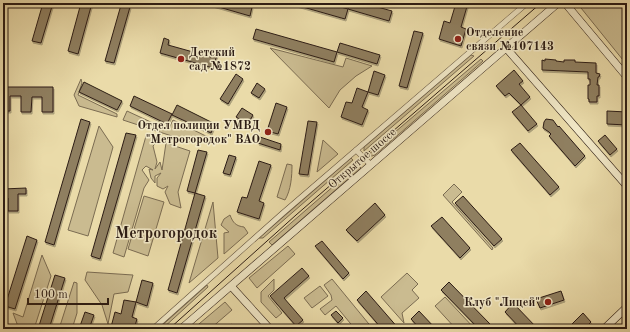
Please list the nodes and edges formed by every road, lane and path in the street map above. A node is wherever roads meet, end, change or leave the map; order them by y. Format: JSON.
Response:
{"nodes":[{"id":1,"x":528,"y":3,"type":"edge"},
{"id":2,"x":558,"y":3,"type":"edge"},
{"id":3,"x":565,"y":3,"type":"edge"},
{"id":4,"x":507,"y":49,"type":"junction"},
{"id":5,"x":627,"y":77,"type":"edge"},
{"id":6,"x":356,"y":150,"type":"junction"},
{"id":7,"x":371,"y":165,"type":"junction"},
{"id":8,"x":627,"y":186,"type":"edge"},
{"id":9,"x":231,"y":286,"type":"junction"},
{"id":10,"x":627,"y":307,"type":"edge"},
{"id":11,"x":153,"y":329,"type":"edge"},
{"id":12,"x":181,"y":329,"type":"edge"},
{"id":13,"x":270,"y":329,"type":"edge"},
{"id":14,"x":604,"y":329,"type":"edge"}],
"edges":[{"from":1,"to":6,"type":"street"},
{"from":2,"to":4,"type":"street","name":"Открытое шоссе"},
{"from":3,"to":5,"type":"street"},
{"from":4,"to":7,"type":"street","name":"Открытое шоссе"},
{"from":4,"to":8,"type":"street"},
{"from":6,"to":7,"type":"street"},
{"from":6,"to":11,"type":"street"},
{"from":7,"to":9,"type":"street","name":"Открытое шоссе"},
{"from":9,"to":12,"type":"street","name":"Открытое шоссе"},
{"from":9,"to":13,"type":"street"},
{"from":10,"to":14,"type":"street"}]}
